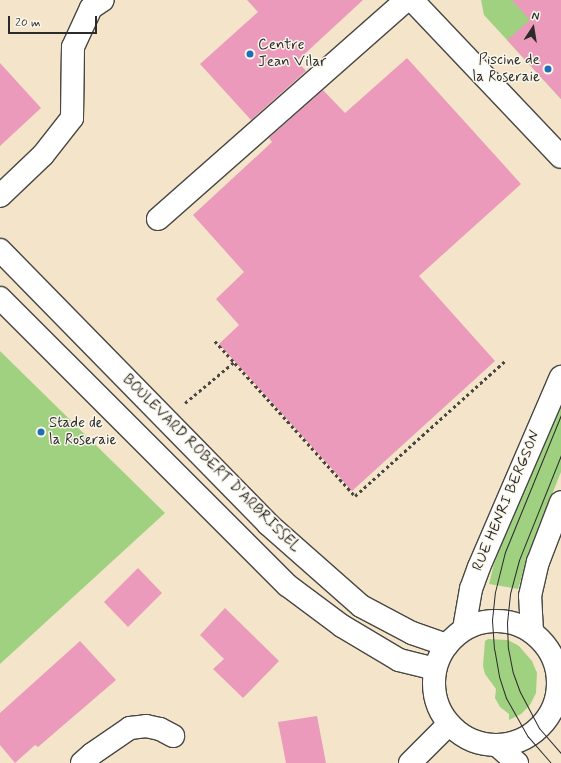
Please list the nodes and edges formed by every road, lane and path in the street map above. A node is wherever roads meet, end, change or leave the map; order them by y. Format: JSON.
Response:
{"nodes":[{"id":1,"x":103,"y":0,"type":"edge"},
{"id":2,"x":406,"y":0,"type":"edge"},
{"id":3,"x":412,"y":0,"type":"edge"},
{"id":4,"x":561,"y":157,"type":"edge"},
{"id":5,"x":0,"y":196,"type":"edge"},
{"id":6,"x":158,"y":219,"type":"dead end"},
{"id":7,"x":0,"y":250,"type":"edge"},
{"id":8,"x":0,"y":298,"type":"edge"},
{"id":9,"x":215,"y":341,"type":"dead end"},
{"id":10,"x":506,"y":360,"type":"dead end"},
{"id":11,"x":234,"y":362,"type":"junction"},
{"id":12,"x":561,"y":377,"type":"edge"},
{"id":13,"x":165,"y":420,"type":"junction"},
{"id":14,"x":561,"y":502,"type":"edge"},
{"id":15,"x":464,"y":629,"type":"junction"},
{"id":16,"x":532,"y":632,"type":"junction"},
{"id":17,"x":446,"y":645,"type":"junction"},
{"id":18,"x":435,"y":669,"type":"junction"},
{"id":19,"x":557,"y":714,"type":"edge"},
{"id":20,"x":449,"y":724,"type":"junction"},
{"id":21,"x":172,"y":736,"type":"dead end"},
{"id":22,"x":497,"y":745,"type":"junction"},
{"id":23,"x":82,"y":763,"type":"edge"},
{"id":24,"x":410,"y":763,"type":"edge"},
{"id":25,"x":517,"y":763,"type":"edge"}],
"edges":[{"from":1,"to":5,"type":"street"},
{"from":2,"to":6,"type":"street"},
{"from":3,"to":4,"type":"street"},
{"from":7,"to":13,"type":"street","name":"BOULEVARD ROBERT D'ARBRISSEL"},
{"from":8,"to":18,"type":"street"},
{"from":9,"to":11,"type":"path"},
{"from":10,"to":11,"type":"path"},
{"from":11,"to":13,"type":"path"},
{"from":12,"to":15,"type":"street","name":"RUE HENRI BERGSON"},
{"from":13,"to":17,"type":"street","name":"BOULEVARD ROBERT D'ARBRISSEL"},
{"from":14,"to":16,"type":"street"},
{"from":15,"to":16,"type":"street"},
{"from":15,"to":17,"type":"street"},
{"from":16,"to":19,"type":"street"},
{"from":17,"to":18,"type":"street"},
{"from":18,"to":20,"type":"street"},
{"from":19,"to":22,"type":"street"},
{"from":20,"to":22,"type":"street"},
{"from":20,"to":24,"type":"street"},
{"from":21,"to":23,"type":"street"},
{"from":22,"to":25,"type":"street"}]}
